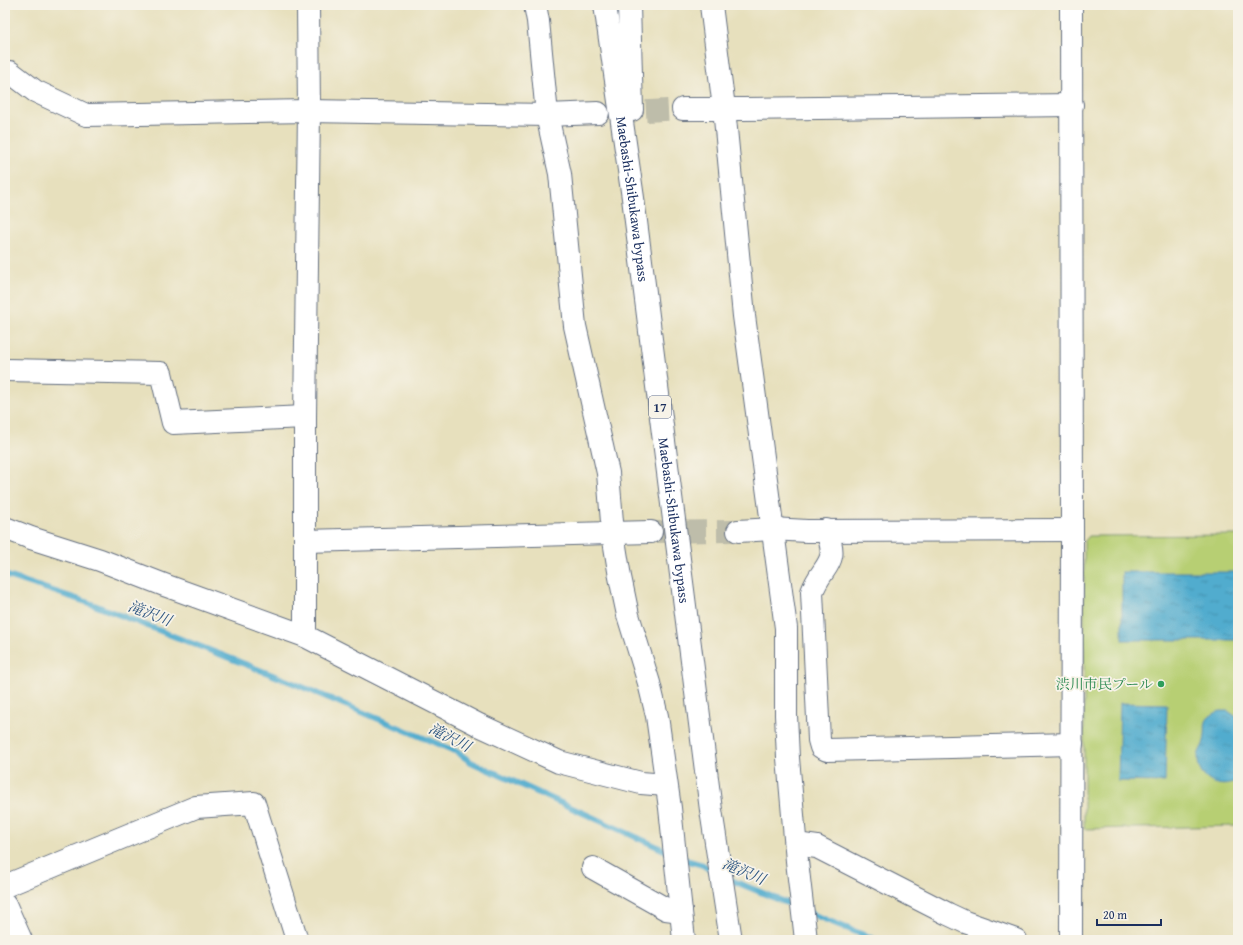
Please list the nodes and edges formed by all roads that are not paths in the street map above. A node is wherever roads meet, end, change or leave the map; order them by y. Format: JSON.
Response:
{"nodes":[{"id":1,"x":308,"y":5,"type":"edge"},
{"id":2,"x":535,"y":5,"type":"edge"},
{"id":3,"x":599,"y":5,"type":"edge"},
{"id":4,"x":605,"y":5,"type":"edge"},
{"id":5,"x":629,"y":5,"type":"edge"},
{"id":6,"x":711,"y":5,"type":"edge"},
{"id":7,"x":1071,"y":5,"type":"edge"},
{"id":8,"x":608,"y":27,"type":"junction"},
{"id":9,"x":5,"y":72,"type":"edge"},
{"id":10,"x":1072,"y":105,"type":"junction"},
{"id":11,"x":724,"y":108,"type":"junction"},
{"id":12,"x":683,"y":109,"type":"tunnel mouth"},
{"id":13,"x":309,"y":112,"type":"junction"},
{"id":14,"x":547,"y":114,"type":"junction"},
{"id":15,"x":598,"y":114,"type":"tunnel mouth"},
{"id":16,"x":633,"y":198,"type":"junction"},
{"id":17,"x":5,"y":370,"type":"edge"},
{"id":18,"x":305,"y":418,"type":"junction"},
{"id":19,"x":5,"y":528,"type":"edge"},
{"id":20,"x":772,"y":529,"type":"junction"},
{"id":21,"x":826,"y":530,"type":"junction"},
{"id":22,"x":1072,"y":530,"type":"junction"},
{"id":23,"x":738,"y":531,"type":"tunnel mouth"},
{"id":24,"x":651,"y":532,"type":"tunnel mouth"},
{"id":25,"x":613,"y":534,"type":"junction"},
{"id":26,"x":305,"y":541,"type":"junction"},
{"id":27,"x":305,"y":636,"type":"junction"},
{"id":28,"x":1072,"y":744,"type":"junction"},
{"id":29,"x":666,"y":785,"type":"junction"},
{"id":30,"x":797,"y":853,"type":"junction"},
{"id":31,"x":593,"y":868,"type":"dead end"},
{"id":32,"x":5,"y":886,"type":"edge"},
{"id":33,"x":5,"y":904,"type":"edge"},
{"id":34,"x":681,"y":905,"type":"junction"},
{"id":35,"x":21,"y":940,"type":"edge"},
{"id":36,"x":297,"y":940,"type":"edge"},
{"id":37,"x":684,"y":940,"type":"edge"},
{"id":38,"x":731,"y":940,"type":"edge"},
{"id":39,"x":806,"y":940,"type":"edge"},
{"id":40,"x":1016,"y":940,"type":"edge"},
{"id":41,"x":1071,"y":940,"type":"edge"}],
"edges":[{"from":1,"to":13,"type":"main road"},
{"from":2,"to":14,"type":"main road"},
{"from":3,"to":8,"type":"main road","number":"17"},
{"from":4,"to":8,"type":"main road","name":"Maebashi-Shibukawa bypass","number":"17"},
{"from":5,"to":16,"type":"main road","number":"17"},
{"from":6,"to":11,"type":"main road"},
{"from":7,"to":10,"type":"main road"},
{"from":8,"to":16,"type":"main road","name":"Maebashi-Shibukawa bypass","number":"17"},
{"from":9,"to":13,"type":"main road"},
{"from":10,"to":11,"type":"main road"},
{"from":10,"to":22,"type":"main road"},
{"from":11,"to":12,"type":"main road"},
{"from":11,"to":20,"type":"main road"},
{"from":13,"to":14,"type":"main road"},
{"from":13,"to":18,"type":"main road"},
{"from":14,"to":15,"type":"main road"},
{"from":14,"to":25,"type":"main road"},
{"from":16,"to":38,"type":"main road","name":"Maebashi-Shibukawa bypass","number":"17"},
{"from":17,"to":18,"type":"main road"},
{"from":18,"to":26,"type":"main road"},
{"from":19,"to":27,"type":"main road"},
{"from":20,"to":21,"type":"main road"},
{"from":20,"to":23,"type":"main road"},
{"from":20,"to":30,"type":"main road"},
{"from":21,"to":22,"type":"main road"},
{"from":21,"to":28,"type":"main road"},
{"from":22,"to":28,"type":"main road"},
{"from":24,"to":25,"type":"main road"},
{"from":25,"to":26,"type":"main road"},
{"from":25,"to":29,"type":"main road"},
{"from":26,"to":27,"type":"main road"},
{"from":27,"to":29,"type":"main road"},
{"from":28,"to":41,"type":"main road"},
{"from":29,"to":34,"type":"main road"},
{"from":30,"to":39,"type":"main road"},
{"from":30,"to":40,"type":"main road"},
{"from":31,"to":34,"type":"main road"},
{"from":32,"to":36,"type":"main road"},
{"from":33,"to":35,"type":"main road"},
{"from":34,"to":37,"type":"main road"}]}
